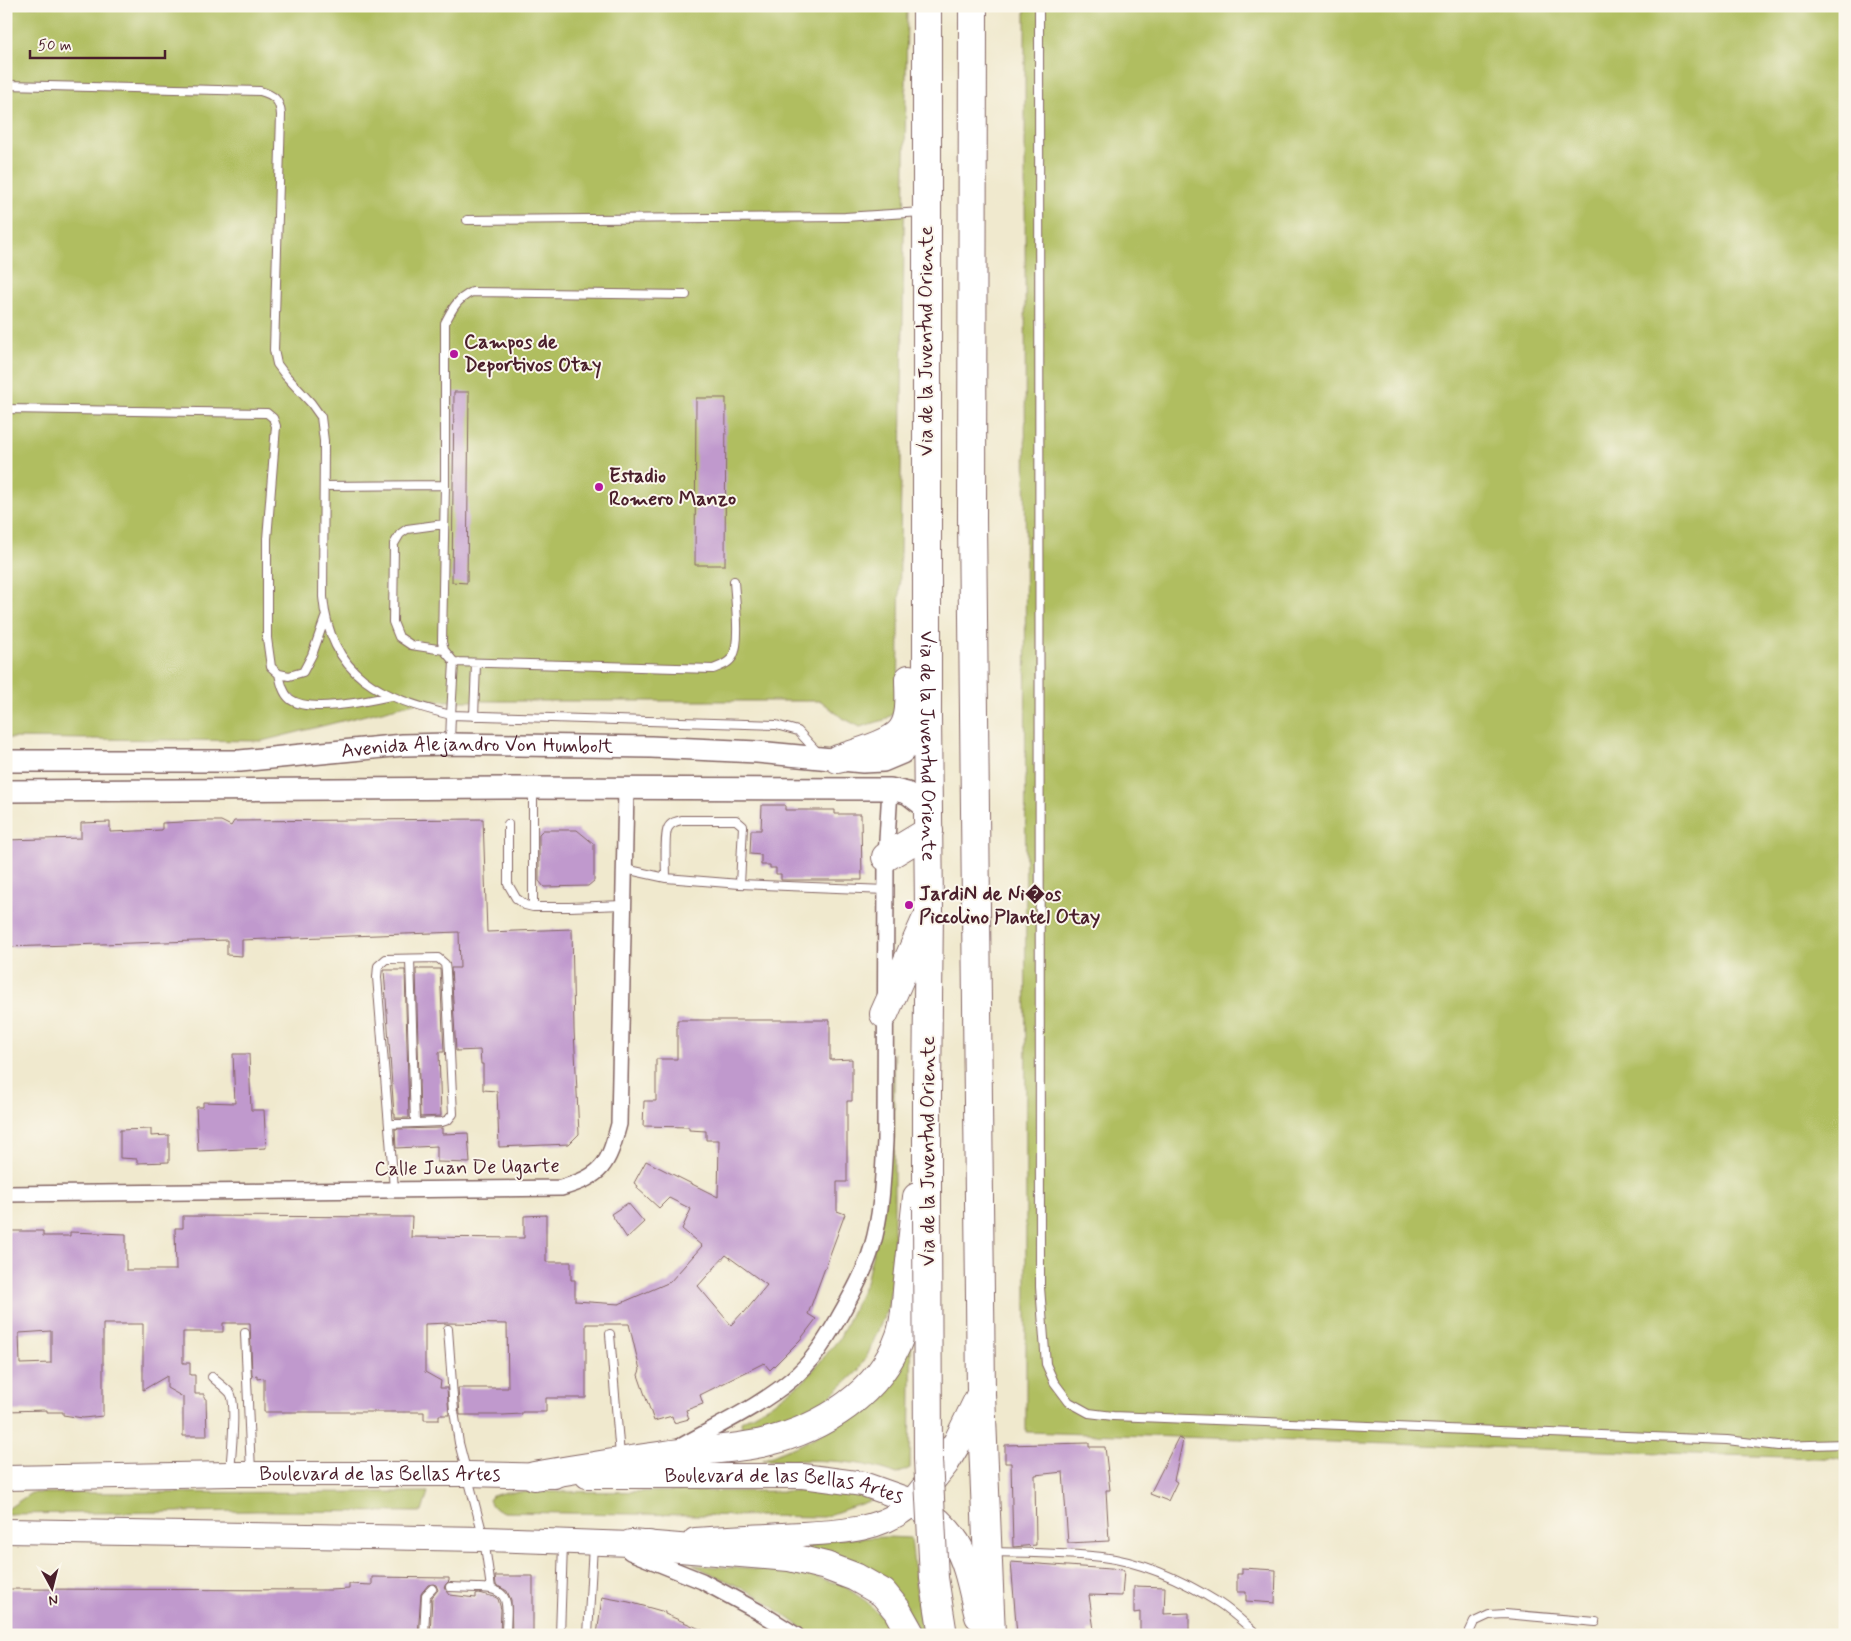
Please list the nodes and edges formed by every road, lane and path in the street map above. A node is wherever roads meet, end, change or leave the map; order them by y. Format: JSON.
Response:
{"nodes":[{"id":1,"x":927,"y":6,"type":"edge"},
{"id":2,"x":973,"y":6,"type":"edge"},
{"id":3,"x":1039,"y":6,"type":"edge"},
{"id":4,"x":6,"y":85,"type":"edge"},
{"id":5,"x":466,"y":220,"type":"dead end"},
{"id":6,"x":926,"y":222,"type":"junction"},
{"id":7,"x":686,"y":295,"type":"dead end"},
{"id":8,"x":6,"y":409,"type":"edge"},
{"id":9,"x":445,"y":485,"type":"junction"},
{"id":10,"x":324,"y":486,"type":"junction"},
{"id":11,"x":444,"y":524,"type":"junction"},
{"id":12,"x":734,"y":581,"type":"dead end"},
{"id":13,"x":325,"y":618,"type":"junction"},
{"id":14,"x":444,"y":650,"type":"junction"},
{"id":15,"x":454,"y":662,"type":"junction"},
{"id":16,"x":476,"y":664,"type":"junction"},
{"id":17,"x":279,"y":674,"type":"junction"},
{"id":18,"x":391,"y":696,"type":"junction"},
{"id":19,"x":451,"y":715,"type":"junction"},
{"id":20,"x":474,"y":716,"type":"junction"},
{"id":21,"x":927,"y":716,"type":"junction"},
{"id":22,"x":450,"y":744,"type":"junction"},
{"id":23,"x":830,"y":758,"type":"junction"},
{"id":24,"x":6,"y":761,"type":"edge"},
{"id":25,"x":533,"y":788,"type":"junction"},
{"id":26,"x":626,"y":789,"type":"junction"},
{"id":27,"x":890,"y":789,"type":"junction"},
{"id":28,"x":6,"y":792,"type":"edge"},
{"id":29,"x":928,"y":820,"type":"junction"},
{"id":30,"x":508,"y":824,"type":"dead end"},
{"id":31,"x":886,"y":857,"type":"junction"},
{"id":32,"x":625,"y":869,"type":"junction"},
{"id":33,"x":666,"y":878,"type":"junction"},
{"id":34,"x":740,"y":884,"type":"junction"},
{"id":35,"x":886,"y":890,"type":"junction"},
{"id":36,"x":624,"y":905,"type":"junction"},
{"id":37,"x":533,"y":906,"type":"junction"},
{"id":38,"x":929,"y":911,"type":"junction"},
{"id":39,"x":410,"y":959,"type":"junction"},
{"id":40,"x":884,"y":1014,"type":"junction"},
{"id":41,"x":927,"y":1091,"type":"junction"},
{"id":42,"x":415,"y":1123,"type":"junction"},
{"id":43,"x":389,"y":1124,"type":"junction"},
{"id":44,"x":394,"y":1189,"type":"junction"},
{"id":45,"x":6,"y":1194,"type":"edge"},
{"id":46,"x":448,"y":1329,"type":"dead end"},
{"id":47,"x":245,"y":1333,"type":"dead end"},
{"id":48,"x":610,"y":1334,"type":"dead end"},
{"id":49,"x":212,"y":1377,"type":"dead end"},
{"id":50,"x":981,"y":1394,"type":"junction"},
{"id":51,"x":1845,"y":1444,"type":"edge"},
{"id":52,"x":667,"y":1454,"type":"junction"},
{"id":53,"x":6,"y":1466,"type":"edge"},
{"id":54,"x":621,"y":1469,"type":"junction"},
{"id":55,"x":241,"y":1474,"type":"junction"},
{"id":56,"x":467,"y":1474,"type":"junction"},
{"id":57,"x":37,"y":1476,"type":"junction"},
{"id":58,"x":534,"y":1476,"type":"joint"},
{"id":59,"x":6,"y":1478,"type":"edge"},
{"id":60,"x":914,"y":1502,"type":"junction"},
{"id":61,"x":6,"y":1530,"type":"edge"},
{"id":62,"x":484,"y":1539,"type":"junction"},
{"id":63,"x":563,"y":1542,"type":"junction"},
{"id":64,"x":611,"y":1543,"type":"junction"},
{"id":65,"x":987,"y":1552,"type":"junction"},
{"id":66,"x":450,"y":1587,"type":"dead end"},
{"id":67,"x":491,"y":1588,"type":"junction"},
{"id":68,"x":432,"y":1589,"type":"dead end"},
{"id":69,"x":1596,"y":1622,"type":"dead end"},
{"id":70,"x":424,"y":1635,"type":"edge"},
{"id":71,"x":506,"y":1635,"type":"edge"},
{"id":72,"x":560,"y":1635,"type":"edge"},
{"id":73,"x":588,"y":1635,"type":"edge"},
{"id":74,"x":796,"y":1635,"type":"edge"},
{"id":75,"x":911,"y":1635,"type":"edge"},
{"id":76,"x":943,"y":1635,"type":"edge"},
{"id":77,"x":985,"y":1635,"type":"edge"},
{"id":78,"x":991,"y":1635,"type":"edge"},
{"id":79,"x":1258,"y":1635,"type":"edge"},
{"id":80,"x":1468,"y":1635,"type":"edge"}],
"edges":[{"from":1,"to":6,"type":"highway","name":"Via de la Juventud Oriente"},
{"from":2,"to":50,"type":"highway"},
{"from":3,"to":51,"type":"lane"},
{"from":4,"to":10,"type":"lane"},
{"from":5,"to":6,"type":"lane"},
{"from":6,"to":21,"type":"highway","name":"Via de la Juventud Oriente"},
{"from":6,"to":23,"type":"highway"},
{"from":7,"to":9,"type":"lane"},
{"from":8,"to":17,"type":"lane"},
{"from":9,"to":10,"type":"lane"},
{"from":9,"to":11,"type":"lane"},
{"from":10,"to":13,"type":"lane"},
{"from":11,"to":14,"type":"lane"},
{"from":11,"to":14,"type":"lane"},
{"from":12,"to":16,"type":"lane"},
{"from":13,"to":17,"type":"lane"},
{"from":13,"to":18,"type":"lane"},
{"from":14,"to":15,"type":"lane"},
{"from":15,"to":16,"type":"lane"},
{"from":15,"to":19,"type":"lane"},
{"from":16,"to":20,"type":"lane"},
{"from":17,"to":18,"type":"lane"},
{"from":18,"to":19,"type":"lane"},
{"from":19,"to":20,"type":"lane"},
{"from":19,"to":22,"type":"lane"},
{"from":20,"to":23,"type":"lane"},
{"from":21,"to":23,"type":"main road","name":"Avenida Alejandro Von Humbolt"},
{"from":21,"to":29,"type":"highway","name":"Via de la Juventud Oriente"},
{"from":22,"to":23,"type":"main road","name":"Avenida Alejandro Von Humbolt"},
{"from":22,"to":24,"type":"main road","name":"Avenida Alejandro Von Humbolt"},
{"from":25,"to":26,"type":"main road","name":"Avenida Alejandro Von Humbolt"},
{"from":25,"to":28,"type":"main road","name":"Avenida Alejandro Von Humbolt"},
{"from":25,"to":37,"type":"lane"},
{"from":26,"to":27,"type":"main road","name":"Avenida Alejandro Von Humbolt"},
{"from":26,"to":32,"type":"street","name":"Calle Juan De Ugarte"},
{"from":27,"to":29,"type":"main road","name":"Avenida Alejandro Von Humbolt"},
{"from":27,"to":31,"type":"street"},
{"from":29,"to":31,"type":"highway"},
{"from":29,"to":38,"type":"highway","name":"Via de la Juventud Oriente"},
{"from":30,"to":37,"type":"lane"},
{"from":31,"to":35,"type":"street"},
{"from":32,"to":33,"type":"lane"},
{"from":32,"to":36,"type":"street","name":"Calle Juan De Ugarte"},
{"from":33,"to":34,"type":"lane"},
{"from":33,"to":34,"type":"lane"},
{"from":34,"to":35,"type":"lane"},
{"from":35,"to":40,"type":"street"},
{"from":36,"to":37,"type":"lane"},
{"from":36,"to":44,"type":"street","name":"Calle Juan De Ugarte"},
{"from":38,"to":40,"type":"highway"},
{"from":38,"to":41,"type":"highway","name":"Via de la Juventud Oriente"},
{"from":39,"to":42,"type":"lane"},
{"from":39,"to":42,"type":"lane"},
{"from":39,"to":43,"type":"lane"},
{"from":40,"to":52,"type":"street"},
{"from":41,"to":52,"type":"highway"},
{"from":41,"to":76,"type":"highway","name":"Via de la Juventud Oriente","bridge":true},
{"from":42,"to":43,"type":"lane"},
{"from":43,"to":44,"type":"lane"},
{"from":44,"to":45,"type":"street","name":"Calle Juan De Ugarte"},
{"from":46,"to":56,"type":"lane"},
{"from":47,"to":55,"type":"lane"},
{"from":48,"to":54,"type":"lane"},
{"from":49,"to":55,"type":"lane"},
{"from":50,"to":60,"type":"highway"},
{"from":50,"to":65,"type":"highway"},
{"from":52,"to":54,"type":"highway"},
{"from":53,"to":57,"type":"main road"},
{"from":54,"to":58,"type":"highway"},
{"from":54,"to":60,"type":"main road","name":"Boulevard de las Bellas Artes"},
{"from":55,"to":56,"type":"main road","name":"Boulevard de las Bellas Artes"},
{"from":55,"to":57,"type":"main road","name":"Boulevard de las Bellas Artes"},
{"from":56,"to":58,"type":"main road","name":"Boulevard de las Bellas Artes"},
{"from":56,"to":62,"type":"lane"},
{"from":57,"to":59,"type":"main road","name":"Boulevard de las Bellas Artes"},
{"from":60,"to":64,"type":"main road","name":"Boulevard de las Bellas Artes"},
{"from":60,"to":77,"type":"highway"},
{"from":61,"to":62,"type":"main road","name":"Boulevard de las Bellas Artes"},
{"from":62,"to":63,"type":"main road","name":"Boulevard de las Bellas Artes"},
{"from":62,"to":67,"type":"lane"},
{"from":63,"to":64,"type":"main road","name":"Boulevard de las Bellas Artes"},
{"from":63,"to":72,"type":"lane"},
{"from":64,"to":73,"type":"lane"},
{"from":64,"to":74,"type":"street"},
{"from":64,"to":75,"type":"highway"},
{"from":65,"to":78,"type":"highway"},
{"from":65,"to":79,"type":"lane"},
{"from":66,"to":67,"type":"lane"},
{"from":67,"to":71,"type":"lane"},
{"from":68,"to":70,"type":"lane"},
{"from":69,"to":80,"type":"lane"}]}
